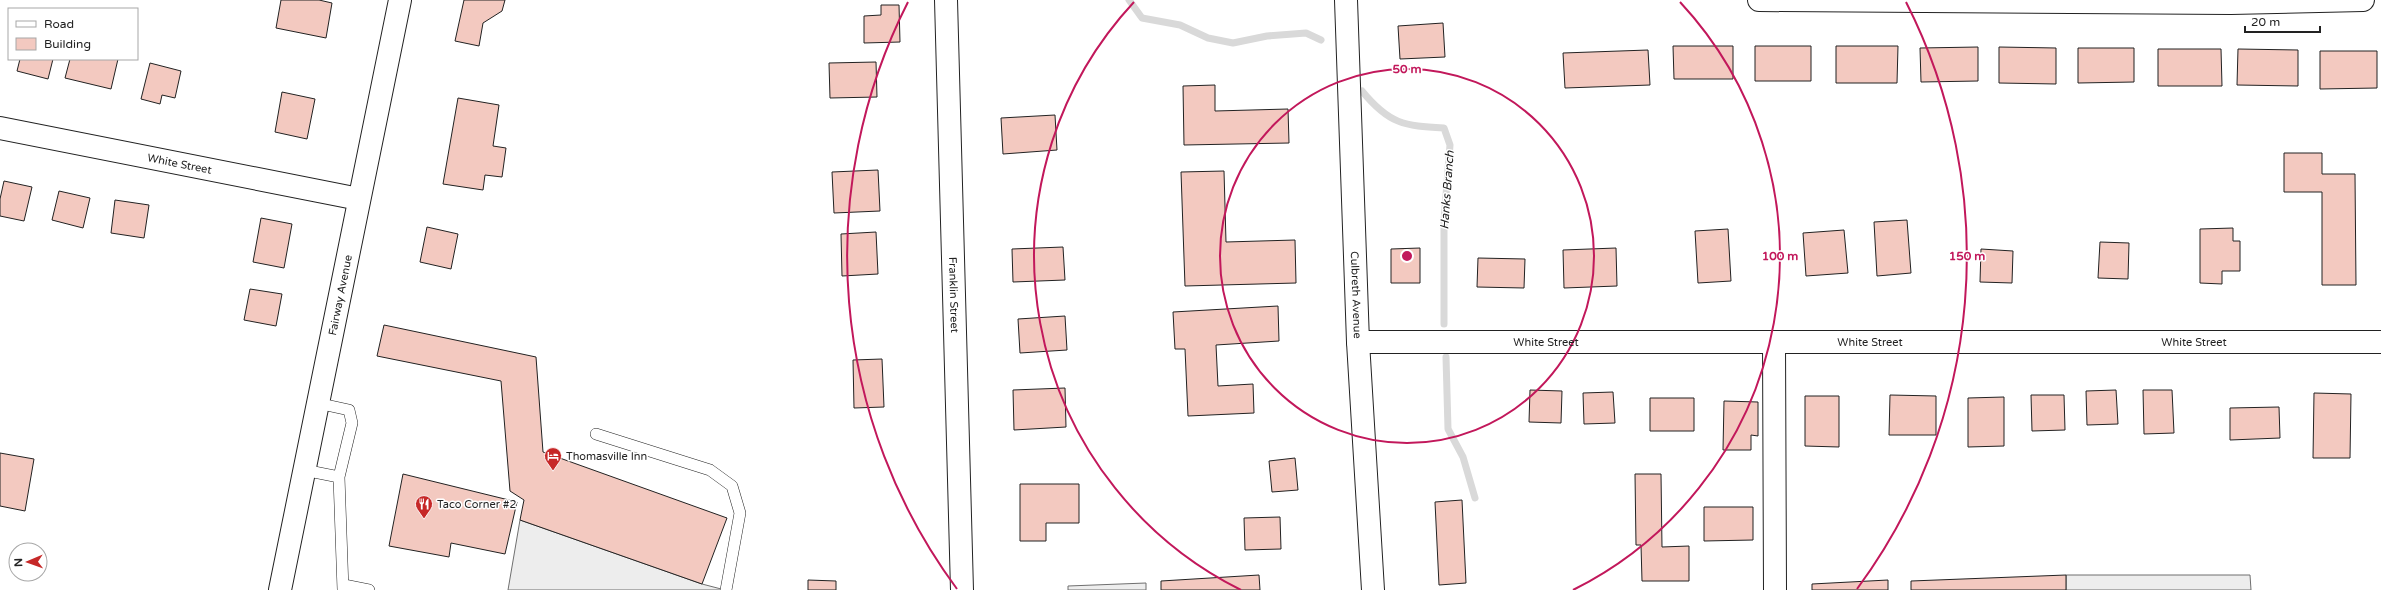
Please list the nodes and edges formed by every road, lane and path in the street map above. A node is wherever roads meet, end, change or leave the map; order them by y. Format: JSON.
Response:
{"nodes":[{"id":1,"x":400,"y":0,"type":"edge"},
{"id":2,"x":946,"y":0,"type":"edge"},
{"id":3,"x":1346,"y":0,"type":"edge"},
{"id":4,"x":1760,"y":0,"type":"edge"},
{"id":5,"x":2363,"y":0,"type":"edge"},
{"id":6,"x":2211,"y":2,"type":"edge"},
{"id":7,"x":0,"y":128,"type":"edge"},
{"id":8,"x":359,"y":199,"type":"junction"},
{"id":9,"x":1358,"y":342,"type":"junction"},
{"id":10,"x":2381,"y":342,"type":"edge"},
{"id":11,"x":1774,"y":343,"type":"junction"},
{"id":12,"x":317,"y":403,"type":"junction"},
{"id":13,"x":596,"y":434,"type":"dead end"},
{"id":14,"x":304,"y":470,"type":"junction"},
{"id":15,"x":339,"y":477,"type":"junction"},
{"id":16,"x":344,"y":588,"type":"edge"},
{"id":17,"x":280,"y":590,"type":"edge"},
{"id":18,"x":369,"y":590,"type":"edge"},
{"id":19,"x":726,"y":590,"type":"edge"},
{"id":20,"x":962,"y":590,"type":"edge"},
{"id":21,"x":1373,"y":590,"type":"edge"},
{"id":22,"x":1775,"y":590,"type":"edge"}],
"edges":[{"from":1,"to":8,"type":"street","name":"Fairway Avenue"},
{"from":2,"to":20,"type":"street","name":"Franklin Street"},
{"from":3,"to":9,"type":"street","name":"Culbreth Avenue"},
{"from":4,"to":6,"type":"street"},
{"from":5,"to":6,"type":"street"},
{"from":7,"to":8,"type":"street","name":"White Street"},
{"from":8,"to":12,"type":"street","name":"Fairway Avenue"},
{"from":9,"to":11,"type":"street","name":"White Street"},
{"from":9,"to":21,"type":"street","name":"Culbreth Avenue"},
{"from":10,"to":11,"type":"street","name":"White Street"},
{"from":11,"to":22,"type":"street"},
{"from":12,"to":14,"type":"street","name":"Fairway Avenue"},
{"from":12,"to":15,"type":"lane"},
{"from":13,"to":19,"type":"lane"},
{"from":14,"to":15,"type":"lane"},
{"from":14,"to":17,"type":"street","name":"Fairway Avenue"},
{"from":15,"to":16,"type":"lane"},
{"from":16,"to":18,"type":"lane"}]}
